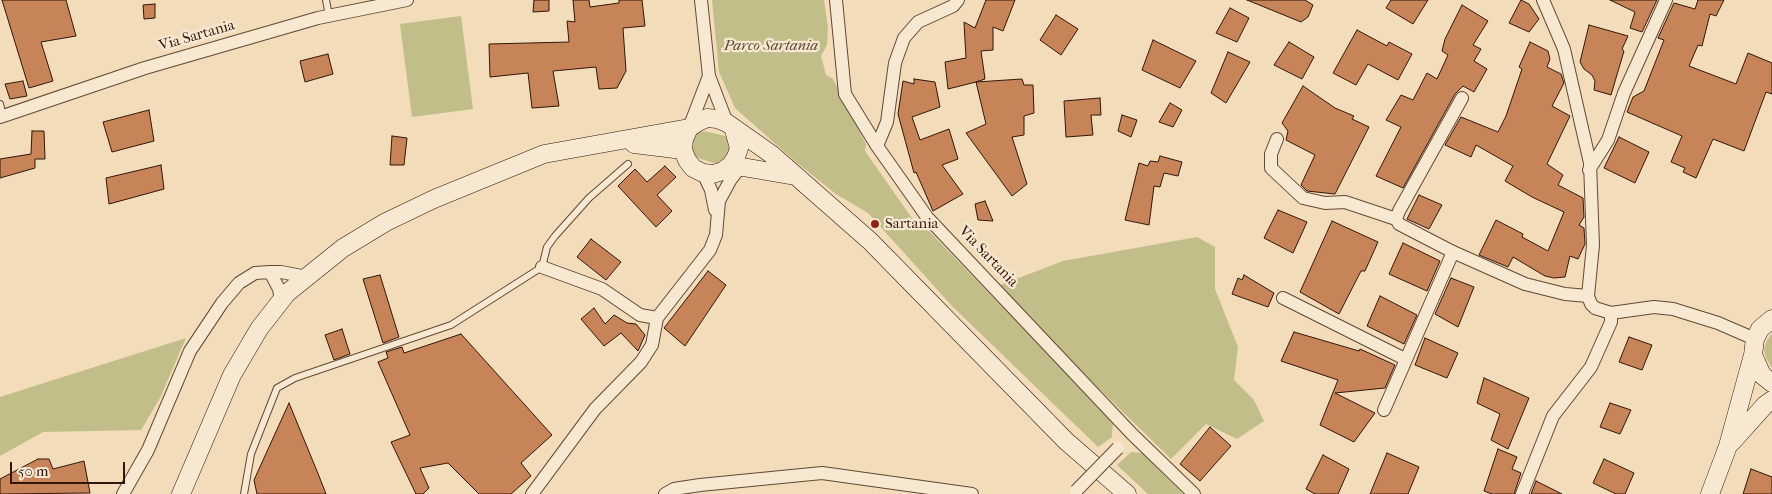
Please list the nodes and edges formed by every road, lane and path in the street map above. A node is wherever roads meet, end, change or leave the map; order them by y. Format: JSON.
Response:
{"nodes":[{"id":1,"x":326,"y":0,"type":"edge"},
{"id":2,"x":407,"y":0,"type":"edge"},
{"id":3,"x":701,"y":0,"type":"edge"},
{"id":4,"x":836,"y":0,"type":"edge"},
{"id":5,"x":958,"y":0,"type":"edge"},
{"id":6,"x":1543,"y":0,"type":"edge"},
{"id":7,"x":1666,"y":0,"type":"edge"},
{"id":8,"x":329,"y":16,"type":"junction"},
{"id":9,"x":709,"y":76,"type":"junction"},
{"id":10,"x":1462,"y":98,"type":"dead end"},
{"id":11,"x":1,"y":112,"type":"edge"},
{"id":12,"x":730,"y":127,"type":"junction"},
{"id":13,"x":690,"y":128,"type":"junction"},
{"id":14,"x":1277,"y":139,"type":"dead end"},
{"id":15,"x":621,"y":142,"type":"junction"},
{"id":16,"x":876,"y":146,"type":"junction"},
{"id":17,"x":683,"y":150,"type":"junction"},
{"id":18,"x":628,"y":164,"type":"dead end"},
{"id":19,"x":736,"y":166,"type":"junction"},
{"id":20,"x":1589,"y":170,"type":"junction"},
{"id":21,"x":702,"y":173,"type":"junction"},
{"id":22,"x":797,"y":177,"type":"junction"},
{"id":23,"x":716,"y":215,"type":"junction"},
{"id":24,"x":1396,"y":220,"type":"junction"},
{"id":25,"x":1453,"y":252,"type":"junction"},
{"id":26,"x":542,"y":267,"type":"junction"},
{"id":27,"x":270,"y":272,"type":"junction"},
{"id":28,"x":307,"y":277,"type":"junction"},
{"id":29,"x":1588,"y":296,"type":"junction"},
{"id":30,"x":1283,"y":298,"type":"dead end"},
{"id":31,"x":281,"y":301,"type":"junction"},
{"id":32,"x":1611,"y":313,"type":"junction"},
{"id":33,"x":1771,"y":315,"type":"edge"},
{"id":34,"x":657,"y":318,"type":"junction"},
{"id":35,"x":1754,"y":347,"type":"junction"},
{"id":36,"x":1405,"y":359,"type":"junction"},
{"id":37,"x":1772,"y":383,"type":"edge"},
{"id":38,"x":1772,"y":400,"type":"edge"},
{"id":39,"x":1384,"y":410,"type":"dead end"},
{"id":40,"x":1132,"y":434,"type":"junction"},
{"id":41,"x":1728,"y":446,"type":"junction"},
{"id":42,"x":1075,"y":493,"type":"edge"},
{"id":43,"x":123,"y":494,"type":"edge"},
{"id":44,"x":181,"y":494,"type":"edge"},
{"id":45,"x":244,"y":494,"type":"edge"},
{"id":46,"x":532,"y":494,"type":"edge"},
{"id":47,"x":665,"y":494,"type":"edge"},
{"id":48,"x":972,"y":494,"type":"edge"},
{"id":49,"x":1128,"y":494,"type":"edge"},
{"id":50,"x":1194,"y":494,"type":"edge"},
{"id":51,"x":1522,"y":494,"type":"edge"},
{"id":52,"x":1710,"y":494,"type":"edge"}],
"edges":[{"from":1,"to":8,"type":"lane"},
{"from":2,"to":8,"type":"street","name":"Via Sartania"},
{"from":3,"to":9,"type":"street"},
{"from":4,"to":16,"type":"street","name":"Via Sartania"},
{"from":5,"to":16,"type":"street"},
{"from":6,"to":20,"type":"street"},
{"from":7,"to":20,"type":"street"},
{"from":8,"to":11,"type":"street","name":"Via Sartania"},
{"from":9,"to":12,"type":"street"},
{"from":9,"to":13,"type":"street"},
{"from":10,"to":24,"type":"street"},
{"from":12,"to":13,"type":"street"},
{"from":12,"to":19,"type":"street"},
{"from":12,"to":22,"type":"street"},
{"from":13,"to":15,"type":"street"},
{"from":13,"to":17,"type":"street"},
{"from":14,"to":24,"type":"street"},
{"from":15,"to":17,"type":"street"},
{"from":15,"to":28,"type":"street"},
{"from":16,"to":40,"type":"street","name":"Via Sartania"},
{"from":17,"to":21,"type":"street"},
{"from":18,"to":26,"type":"lane"},
{"from":19,"to":21,"type":"street"},
{"from":19,"to":22,"type":"street"},
{"from":19,"to":23,"type":"street"},
{"from":20,"to":29,"type":"street"},
{"from":21,"to":23,"type":"street"},
{"from":22,"to":49,"type":"street"},
{"from":23,"to":34,"type":"street"},
{"from":24,"to":25,"type":"street"},
{"from":25,"to":29,"type":"street"},
{"from":25,"to":36,"type":"street"},
{"from":26,"to":34,"type":"street"},
{"from":26,"to":45,"type":"lane"},
{"from":27,"to":28,"type":"street"},
{"from":27,"to":31,"type":"street"},
{"from":27,"to":43,"type":"street"},
{"from":28,"to":31,"type":"street"},
{"from":29,"to":32,"type":"street"},
{"from":30,"to":36,"type":"street"},
{"from":31,"to":44,"type":"street"},
{"from":32,"to":35,"type":"street"},
{"from":32,"to":51,"type":"street"},
{"from":33,"to":35,"type":"street"},
{"from":34,"to":46,"type":"street"},
{"from":35,"to":37,"type":"street"},
{"from":35,"to":41,"type":"street"},
{"from":36,"to":39,"type":"street"},
{"from":38,"to":41,"type":"street"},
{"from":40,"to":42,"type":"street","bridge":true},
{"from":40,"to":50,"type":"street","name":"Via Sartania"},
{"from":41,"to":52,"type":"street"},
{"from":47,"to":48,"type":"street"}]}
